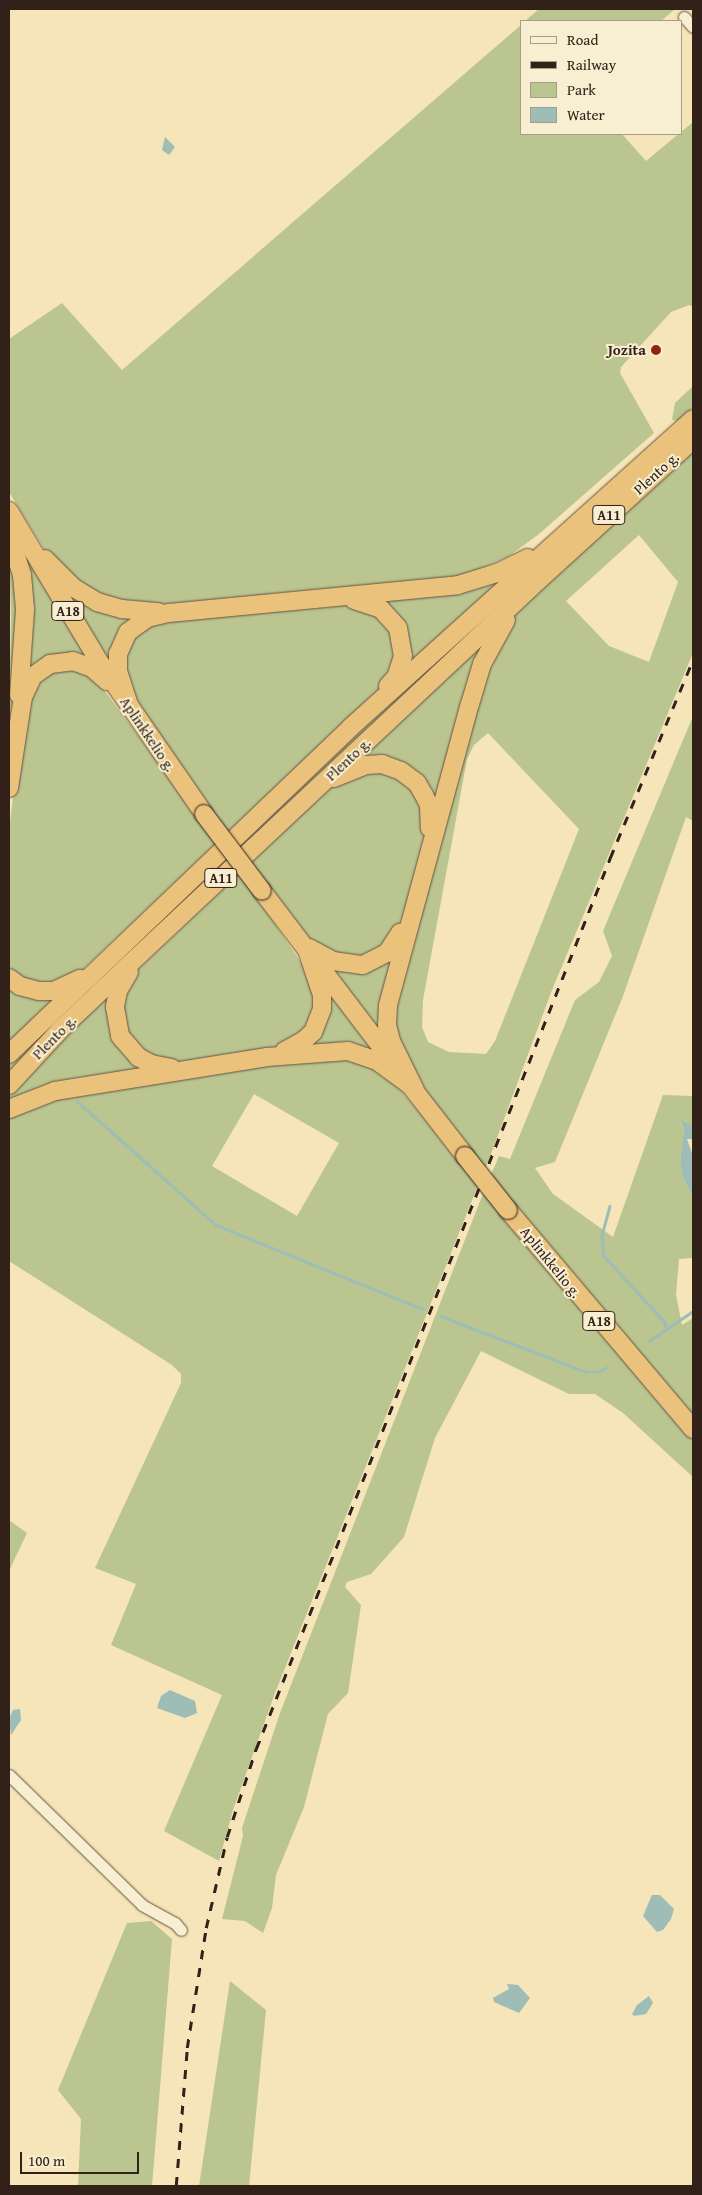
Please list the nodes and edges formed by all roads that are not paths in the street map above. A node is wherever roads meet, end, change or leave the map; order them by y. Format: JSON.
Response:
{"nodes":[{"id":1,"x":684,"y":16,"type":"dead end"},
{"id":2,"x":693,"y":27,"type":"edge"},
{"id":3,"x":693,"y":419,"type":"edge"},
{"id":4,"x":693,"y":440,"type":"edge"},
{"id":5,"x":11,"y":523,"type":"edge"},
{"id":6,"x":544,"y":550,"type":"junction"},
{"id":7,"x":540,"y":579,"type":"junction"},
{"id":8,"x":341,"y":598,"type":"junction"},
{"id":9,"x":169,"y":613,"type":"junction"},
{"id":10,"x":126,"y":701,"type":"junction"},
{"id":11,"x":17,"y":723,"type":"junction"},
{"id":12,"x":351,"y":727,"type":"junction"},
{"id":13,"x":9,"y":788,"type":"edge"},
{"id":14,"x":316,"y":788,"type":"junction"},
{"id":15,"x":429,"y":844,"type":"junction"},
{"id":16,"x":411,"y":913,"type":"junction"},
{"id":17,"x":305,"y":948,"type":"junction"},
{"id":18,"x":137,"y":957,"type":"junction"},
{"id":19,"x":96,"y":970,"type":"junction"},
{"id":20,"x":9,"y":978,"type":"edge"},
{"id":21,"x":9,"y":1054,"type":"edge"},
{"id":22,"x":268,"y":1057,"type":"junction"},
{"id":23,"x":190,"y":1070,"type":"junction"},
{"id":24,"x":9,"y":1085,"type":"edge"},
{"id":25,"x":412,"y":1087,"type":"junction"},
{"id":26,"x":9,"y":1109,"type":"edge"},
{"id":27,"x":693,"y":1429,"type":"edge"},
{"id":28,"x":9,"y":1775,"type":"edge"},
{"id":29,"x":181,"y":1930,"type":"dead end"}],
"edges":[{"from":1,"to":2,"type":"street"},
{"from":3,"to":6,"type":"highway","name":"Plento g.","number":"A11"},
{"from":4,"to":7,"type":"highway","name":"Plento g.","number":"A11"},
{"from":5,"to":9,"type":"highway"},
{"from":5,"to":10,"type":"highway","name":"Aplinkkelio g.","number":"A18"},
{"from":5,"to":11,"type":"highway"},
{"from":6,"to":8,"type":"highway"},
{"from":6,"to":12,"type":"highway","name":"Plento g.","number":"A11"},
{"from":7,"to":14,"type":"highway","name":"Plento g.","number":"A11"},
{"from":7,"to":15,"type":"highway"},
{"from":8,"to":9,"type":"highway"},
{"from":8,"to":12,"type":"highway"},
{"from":9,"to":10,"type":"highway"},
{"from":10,"to":11,"type":"highway"},
{"from":10,"to":17,"type":"highway","name":"Aplinkkelio g.","number":"A18","bridge":true},
{"from":11,"to":13,"type":"highway"},
{"from":12,"to":19,"type":"highway","name":"Plento g.","number":"A11"},
{"from":14,"to":15,"type":"highway"},
{"from":14,"to":18,"type":"highway","name":"Plento g.","number":"A11"},
{"from":15,"to":16,"type":"highway"},
{"from":16,"to":17,"type":"highway"},
{"from":16,"to":25,"type":"highway"},
{"from":17,"to":22,"type":"highway"},
{"from":17,"to":25,"type":"highway","name":"Aplinkkelio g.","number":"A18"},
{"from":18,"to":23,"type":"highway"},
{"from":18,"to":24,"type":"highway","name":"Plento g.","number":"A11"},
{"from":19,"to":20,"type":"highway"},
{"from":19,"to":21,"type":"highway","name":"Plento g.","number":"A11"},
{"from":22,"to":23,"type":"highway"},
{"from":22,"to":25,"type":"highway"},
{"from":23,"to":26,"type":"highway"},
{"from":25,"to":27,"type":"highway","name":"Aplinkkelio g.","number":"A18","bridge":true},
{"from":28,"to":29,"type":"street"}]}
